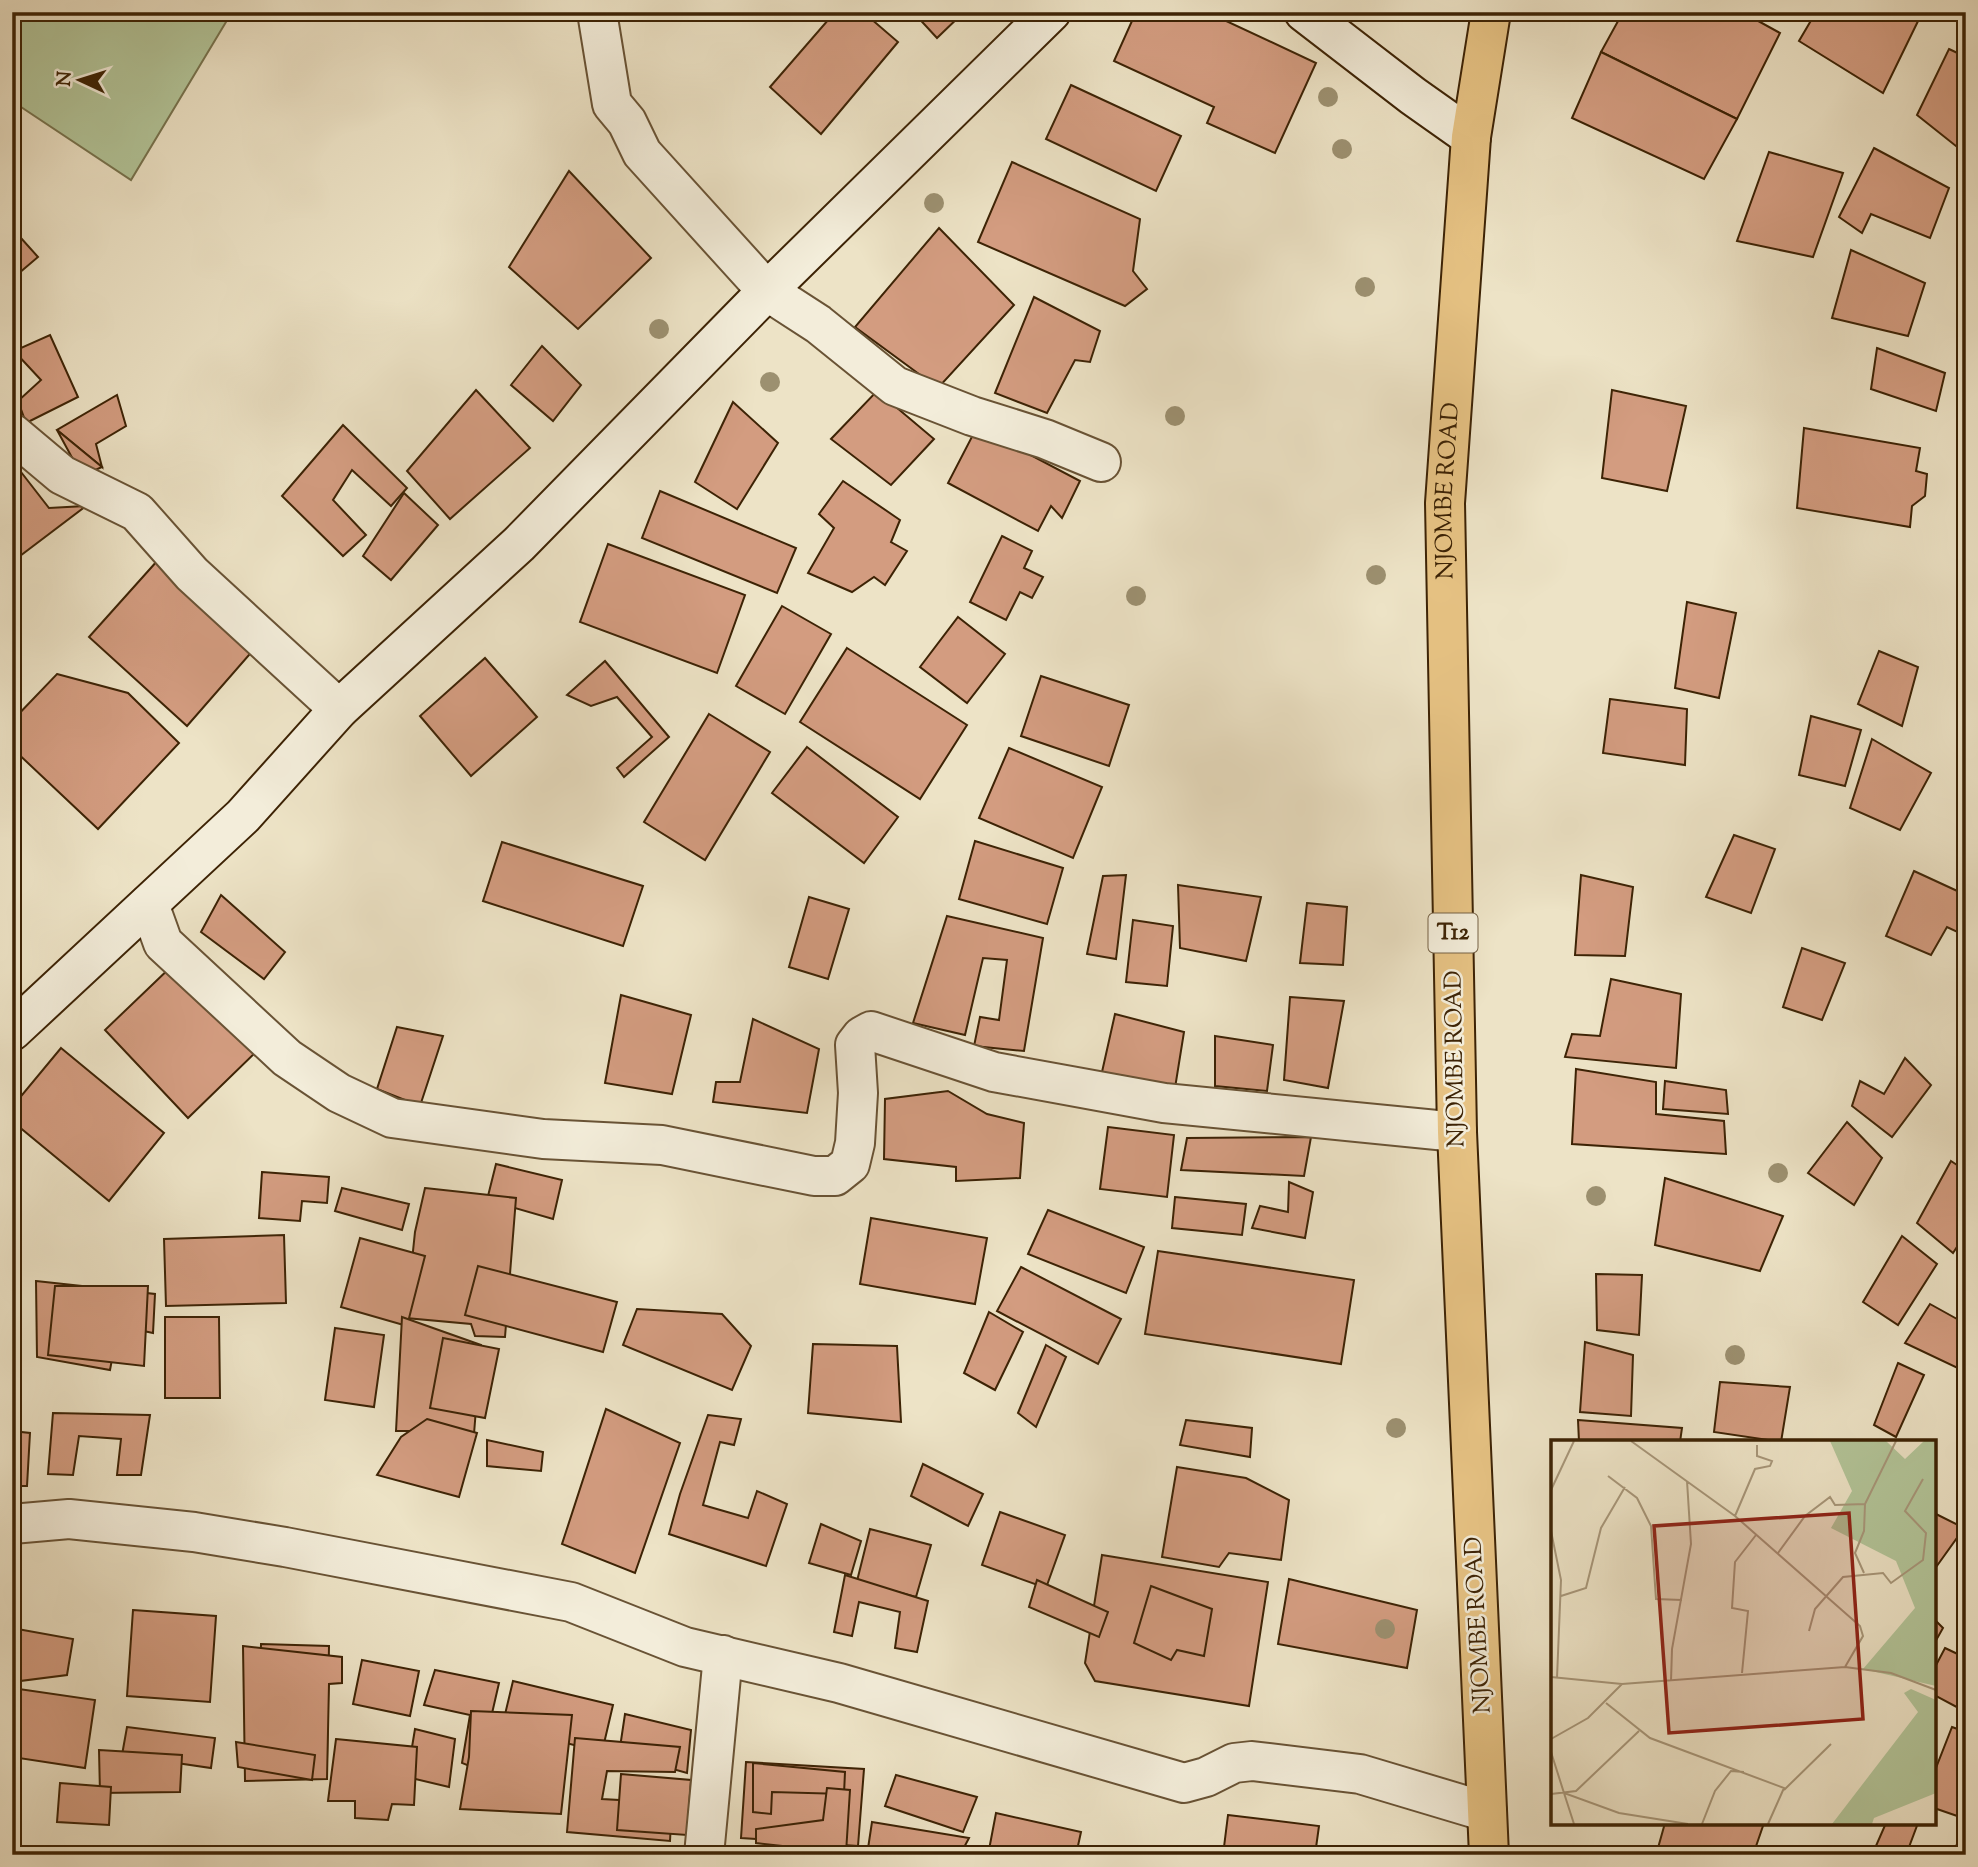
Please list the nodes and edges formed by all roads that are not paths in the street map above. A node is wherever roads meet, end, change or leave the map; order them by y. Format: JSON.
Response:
{"nodes":[{"id":1,"x":597,"y":12,"type":"edge"},
{"id":2,"x":1051,"y":12,"type":"edge"},
{"id":3,"x":1304,"y":12,"type":"edge"},
{"id":4,"x":1491,"y":12,"type":"edge"},
{"id":5,"x":1471,"y":137,"type":"junction"},
{"id":6,"x":767,"y":291,"type":"junction"},
{"id":7,"x":12,"y":433,"type":"edge"},
{"id":8,"x":1101,"y":462,"type":"dead end"},
{"id":9,"x":340,"y":709,"type":"junction"},
{"id":10,"x":149,"y":904,"type":"junction"},
{"id":11,"x":12,"y":1031,"type":"edge"},
{"id":12,"x":1457,"y":1132,"type":"junction"},
{"id":13,"x":12,"y":1524,"type":"edge"},
{"id":14,"x":723,"y":1655,"type":"junction"},
{"id":15,"x":1487,"y":1812,"type":"junction"},
{"id":16,"x":704,"y":1855,"type":"edge"},
{"id":17,"x":1489,"y":1855,"type":"edge"}],
"edges":[{"from":1,"to":6,"type":"street"},
{"from":2,"to":6,"type":"street"},
{"from":3,"to":5,"type":"street"},
{"from":4,"to":5,"type":"highway","name":"NJOMBE ROAD","number":"T12"},
{"from":5,"to":12,"type":"highway","name":"NJOMBE ROAD","number":"T12"},
{"from":6,"to":8,"type":"street"},
{"from":6,"to":9,"type":"street"},
{"from":7,"to":9,"type":"street"},
{"from":9,"to":10,"type":"street"},
{"from":10,"to":11,"type":"street"},
{"from":10,"to":12,"type":"street"},
{"from":12,"to":15,"type":"highway","name":"NJOMBE ROAD","number":"T12"},
{"from":13,"to":14,"type":"street"},
{"from":14,"to":15,"type":"street"},
{"from":14,"to":16,"type":"street"},
{"from":15,"to":17,"type":"highway","name":"NJOMBE ROAD","number":"T12"}]}
